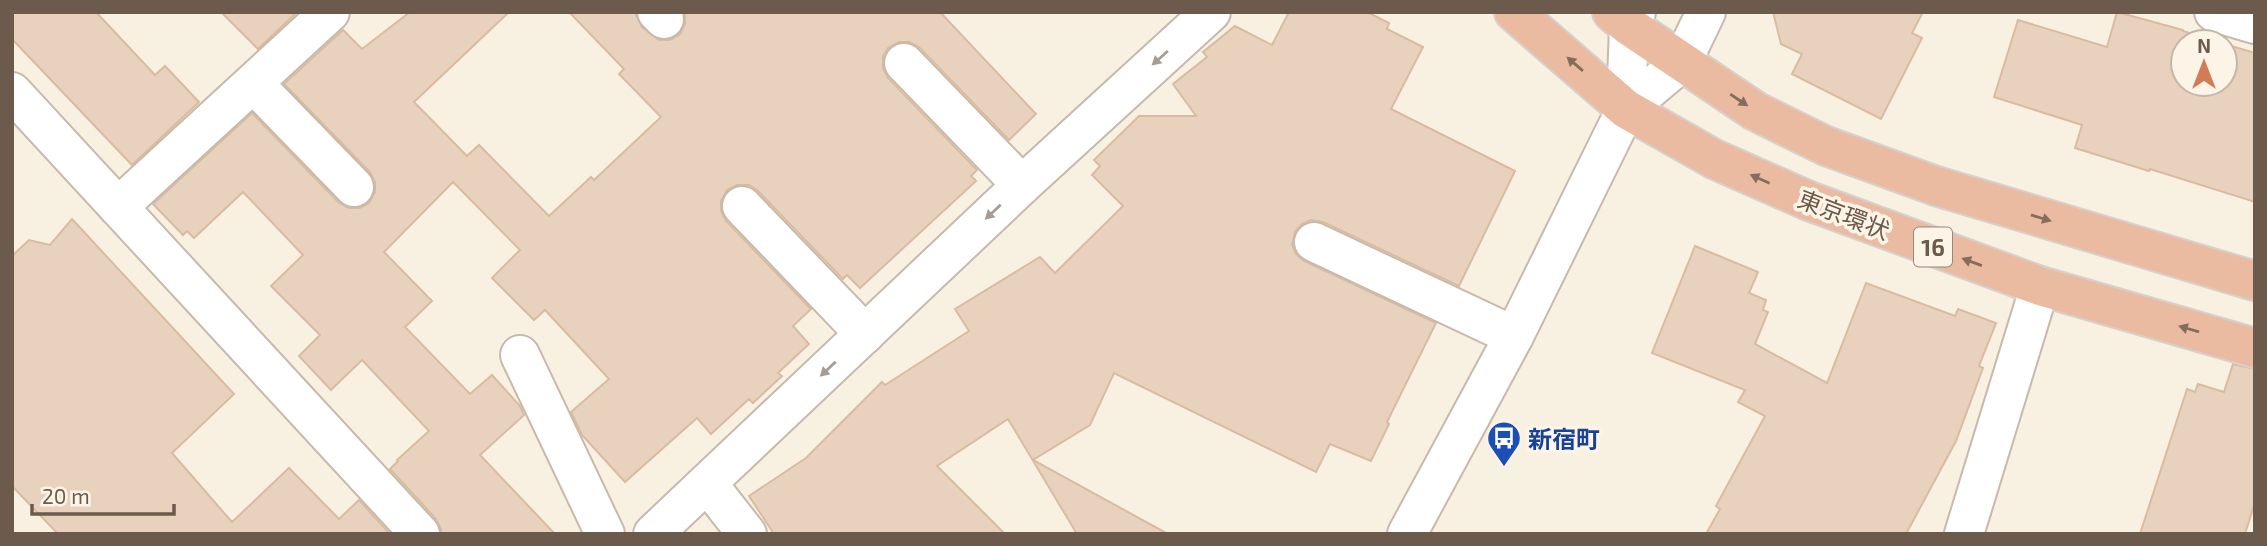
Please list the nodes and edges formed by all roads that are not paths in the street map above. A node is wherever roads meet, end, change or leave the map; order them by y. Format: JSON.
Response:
{"nodes":[{"id":1,"x":330,"y":12,"type":"edge"},
{"id":2,"x":1211,"y":12,"type":"edge"},
{"id":3,"x":1514,"y":12,"type":"edge"},
{"id":4,"x":1706,"y":12,"type":"edge"},
{"id":5,"x":2214,"y":12,"type":"edge"},
{"id":6,"x":1625,"y":17,"type":"edge"},
{"id":7,"x":2255,"y":24,"type":"edge"},
{"id":8,"x":1682,"y":62,"type":"junction"},
{"id":9,"x":904,"y":63,"type":"dead end"},
{"id":10,"x":254,"y":84,"type":"junction"},
{"id":11,"x":12,"y":92,"type":"edge"},
{"id":12,"x":1626,"y":109,"type":"junction"},
{"id":13,"x":1022,"y":185,"type":"junction"},
{"id":14,"x":354,"y":187,"type":"dead end"},
{"id":15,"x":742,"y":206,"type":"dead end"},
{"id":16,"x":118,"y":207,"type":"junction"},
{"id":17,"x":1314,"y":242,"type":"dead end"},
{"id":18,"x":2255,"y":281,"type":"edge"},
{"id":19,"x":2040,"y":286,"type":"junction"},
{"id":20,"x":865,"y":334,"type":"junction"},
{"id":21,"x":1514,"y":336,"type":"junction"},
{"id":22,"x":2255,"y":348,"type":"edge"},
{"id":23,"x":520,"y":355,"type":"dead end"},
{"id":24,"x":707,"y":483,"type":"junction"},
{"id":25,"x":420,"y":534,"type":"edge"},
{"id":26,"x":605,"y":534,"type":"edge"},
{"id":27,"x":653,"y":534,"type":"edge"},
{"id":28,"x":747,"y":534,"type":"edge"},
{"id":29,"x":1407,"y":534,"type":"edge"},
{"id":30,"x":1964,"y":534,"type":"edge"}],
"edges":[{"from":1,"to":10,"type":"street"},
{"from":2,"to":13,"type":"street","one_way":true},
{"from":12,"to":3,"type":"highway","name":"東京環状","number":"16","one_way":true},
{"from":4,"to":8,"type":"street"},
{"from":5,"to":7,"type":"street"},
{"from":6,"to":8,"type":"highway","number":"16"},
{"from":6,"to":12,"type":"street"},
{"from":8,"to":12,"type":"street"},
{"from":8,"to":18,"type":"highway","number":"16","one_way":true},
{"from":9,"to":13,"type":"street"},
{"from":10,"to":14,"type":"street"},
{"from":10,"to":16,"type":"street"},
{"from":11,"to":16,"type":"street"},
{"from":19,"to":12,"type":"highway","name":"東京環状","number":"16","one_way":true},
{"from":12,"to":21,"type":"street"},
{"from":13,"to":20,"type":"street","one_way":true},
{"from":15,"to":20,"type":"street"},
{"from":16,"to":25,"type":"street"},
{"from":17,"to":21,"type":"street"},
{"from":22,"to":19,"type":"highway","name":"東京環状","number":"16","one_way":true},
{"from":19,"to":30,"type":"street"},
{"from":20,"to":24,"type":"street","one_way":true},
{"from":21,"to":29,"type":"street"},
{"from":23,"to":26,"type":"street"},
{"from":24,"to":27,"type":"street"},
{"from":24,"to":28,"type":"street"}]}
